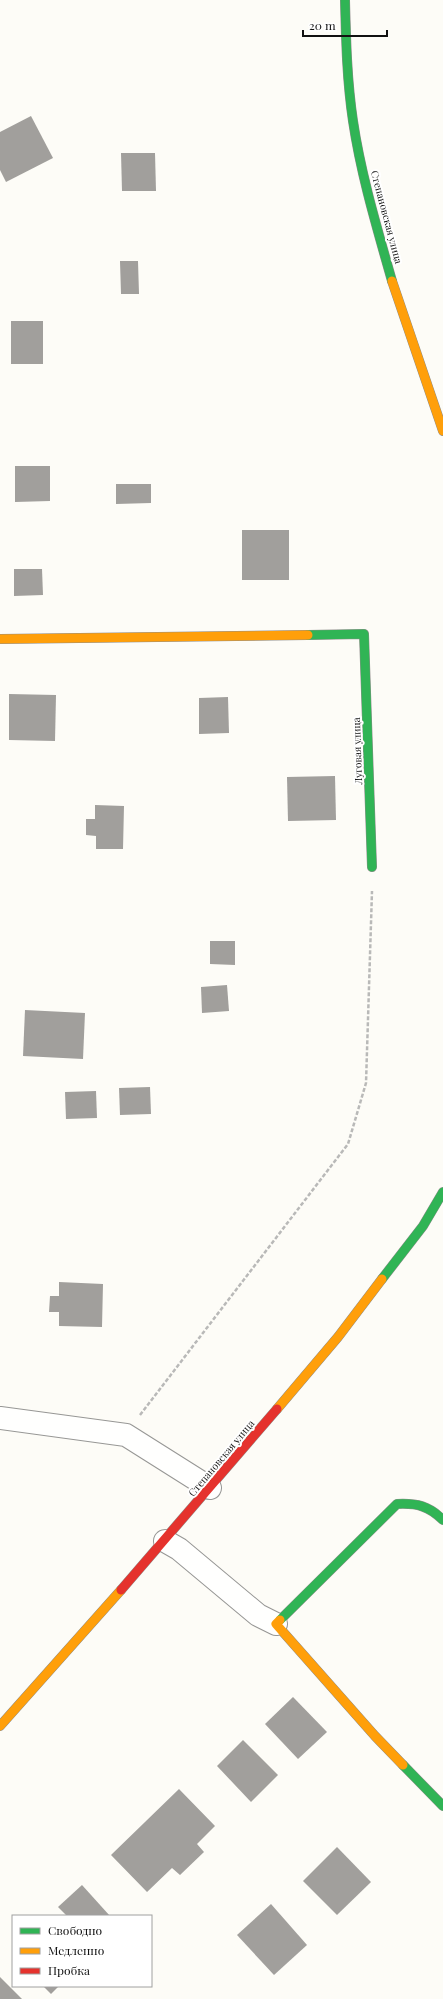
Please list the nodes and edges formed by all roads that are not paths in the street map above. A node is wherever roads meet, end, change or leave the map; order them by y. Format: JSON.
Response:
{"nodes":[{"id":1,"x":344,"y":0,"type":"edge"},
{"id":2,"x":443,"y":431,"type":"edge"},
{"id":3,"x":0,"y":639,"type":"edge"},
{"id":4,"x":372,"y":867,"type":"road end"},
{"id":5,"x":443,"y":1192,"type":"edge"},
{"id":6,"x":0,"y":1418,"type":"edge"},
{"id":7,"x":210,"y":1488,"type":"junction"},
{"id":8,"x":443,"y":1520,"type":"edge"},
{"id":9,"x":165,"y":1541,"type":"junction"},
{"id":10,"x":276,"y":1624,"type":"junction"},
{"id":11,"x":0,"y":1726,"type":"edge"},
{"id":12,"x":443,"y":1806,"type":"edge"}],
"edges":[{"from":1,"to":2,"type":"street","name":"Степановская улица"},
{"from":3,"to":4,"type":"street","name":"Луговая улица"},
{"from":5,"to":7,"type":"street","name":"Степановская улица"},
{"from":6,"to":7,"type":"street"},
{"from":7,"to":9,"type":"street","name":"Степановская улица"},
{"from":8,"to":10,"type":"street"},
{"from":9,"to":10,"type":"street"},
{"from":9,"to":11,"type":"street","name":"Степановская улица"},
{"from":10,"to":12,"type":"street"}]}
